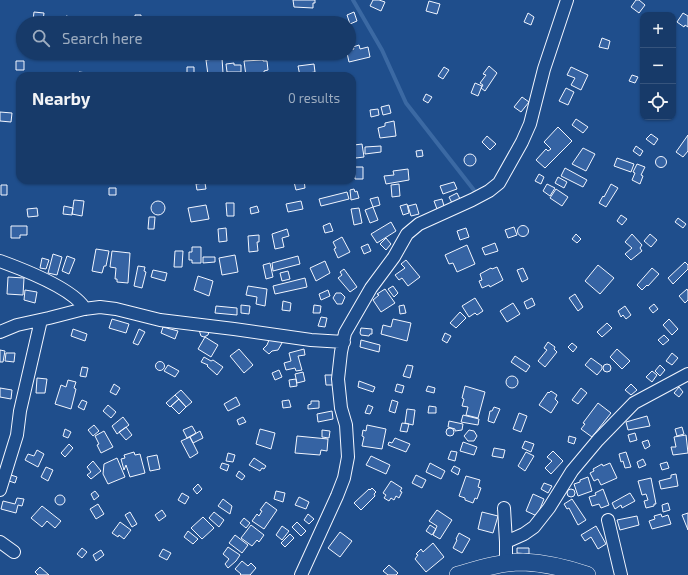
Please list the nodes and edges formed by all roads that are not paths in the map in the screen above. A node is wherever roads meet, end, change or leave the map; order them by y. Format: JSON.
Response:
{"nodes":[{"id":1,"x":567,"y":0,"type":"edge"},
{"id":2,"x":0,"y":261,"type":"edge"},
{"id":3,"x":85,"y":309,"type":"junction"},
{"id":4,"x":41,"y":320,"type":"junction"},
{"id":5,"x":0,"y":332,"type":"edge"},
{"id":6,"x":344,"y":342,"type":"junction"},
{"id":7,"x":688,"y":374,"type":"edge"},
{"id":8,"x":0,"y":490,"type":"edge"},
{"id":9,"x":504,"y":508,"type":"dead end"},
{"id":10,"x":608,"y":520,"type":"dead end"},
{"id":11,"x":0,"y":542,"type":"edge"},
{"id":12,"x":506,"y":542,"type":"junction"},
{"id":13,"x":14,"y":552,"type":"dead end"},
{"id":14,"x":506,"y":564,"type":"junction"},
{"id":15,"x":301,"y":575,"type":"edge"},
{"id":16,"x":458,"y":575,"type":"edge"},
{"id":17,"x":587,"y":575,"type":"edge"},
{"id":18,"x":622,"y":575,"type":"edge"}],
"edges":[{"from":1,"to":6,"type":"street"},
{"from":2,"to":3,"type":"street"},
{"from":3,"to":4,"type":"street"},
{"from":3,"to":6,"type":"street"},
{"from":4,"to":5,"type":"street"},
{"from":4,"to":8,"type":"street"},
{"from":6,"to":15,"type":"street"},
{"from":7,"to":12,"type":"street"},
{"from":9,"to":12,"type":"street"},
{"from":10,"to":18,"type":"street"},
{"from":11,"to":13,"type":"street"},
{"from":12,"to":14,"type":"street"},
{"from":14,"to":16,"type":"street"},
{"from":14,"to":17,"type":"street"}]}
